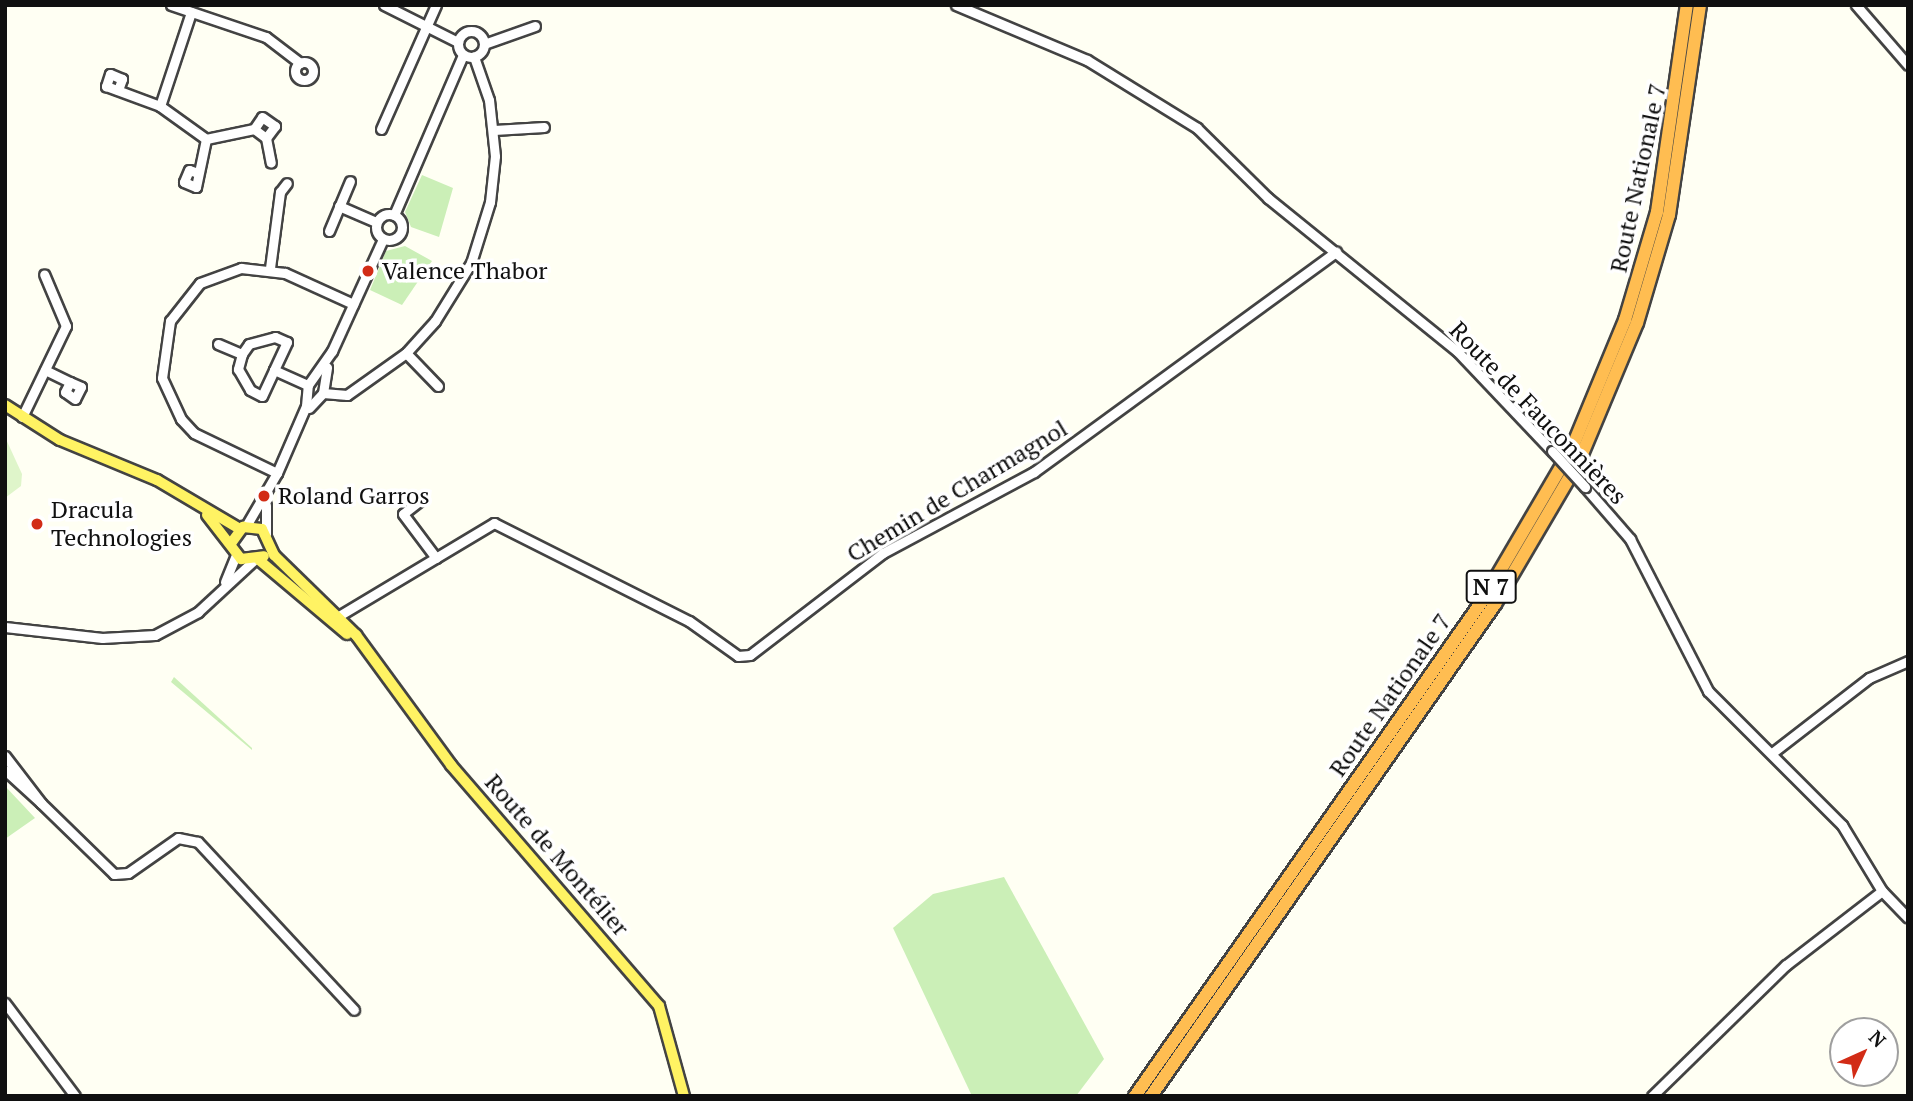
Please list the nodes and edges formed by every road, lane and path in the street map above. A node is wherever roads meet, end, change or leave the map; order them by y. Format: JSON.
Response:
{"nodes":[{"id":1,"x":171,"y":5,"type":"edge"},
{"id":2,"x":384,"y":5,"type":"edge"},
{"id":3,"x":436,"y":5,"type":"edge"},
{"id":4,"x":957,"y":5,"type":"edge"},
{"id":5,"x":1687,"y":5,"type":"edge"},
{"id":6,"x":1700,"y":5,"type":"edge"},
{"id":7,"x":1856,"y":5,"type":"edge"},
{"id":8,"x":191,"y":12,"type":"junction"},
{"id":9,"x":427,"y":24,"type":"junction"},
{"id":10,"x":535,"y":26,"type":"dead end"},
{"id":11,"x":458,"y":41,"type":"junction"},
{"id":12,"x":484,"y":44,"type":"junction"},
{"id":13,"x":463,"y":55,"type":"junction"},
{"id":14,"x":474,"y":57,"type":"junction"},
{"id":15,"x":300,"y":63,"type":"dead end"},
{"id":16,"x":1908,"y":65,"type":"edge"},
{"id":17,"x":118,"y":90,"type":"dead end"},
{"id":18,"x":160,"y":106,"type":"junction"},
{"id":19,"x":544,"y":127,"type":"dead end"},
{"id":20,"x":254,"y":129,"type":"junction"},
{"id":21,"x":381,"y":129,"type":"dead end"},
{"id":22,"x":494,"y":130,"type":"junction"},
{"id":23,"x":265,"y":138,"type":"junction"},
{"id":24,"x":206,"y":139,"type":"junction"},
{"id":25,"x":271,"y":163,"type":"dead end"},
{"id":26,"x":195,"y":172,"type":"dead end"},
{"id":27,"x":350,"y":181,"type":"dead end"},
{"id":28,"x":287,"y":183,"type":"dead end"},
{"id":29,"x":339,"y":206,"type":"junction"},
{"id":30,"x":394,"y":215,"type":"junction"},
{"id":31,"x":376,"y":222,"type":"junction"},
{"id":32,"x":329,"y":231,"type":"dead end"},
{"id":33,"x":383,"y":239,"type":"junction"},
{"id":34,"x":1336,"y":252,"type":"junction"},
{"id":35,"x":270,"y":268,"type":"junction"},
{"id":36,"x":44,"y":274,"type":"dead end"},
{"id":37,"x":353,"y":304,"type":"junction"},
{"id":38,"x":218,"y":344,"type":"dead end"},
{"id":39,"x":406,"y":353,"type":"junction"},
{"id":40,"x":242,"y":355,"type":"junction"},
{"id":41,"x":45,"y":370,"type":"junction"},
{"id":42,"x":274,"y":370,"type":"junction"},
{"id":43,"x":70,"y":382,"type":"dead end"},
{"id":44,"x":438,"y":386,"type":"dead end"},
{"id":45,"x":315,"y":389,"type":"junction"},
{"id":46,"x":5,"y":405,"type":"edge"},
{"id":47,"x":22,"y":417,"type":"junction"},
{"id":48,"x":277,"y":474,"type":"junction"},
{"id":49,"x":422,"y":499,"type":"dead end"},
{"id":50,"x":194,"y":502,"type":"junction"},
{"id":51,"x":243,"y":527,"type":"junction"},
{"id":52,"x":266,"y":534,"type":"junction"},
{"id":53,"x":232,"y":542,"type":"junction"},
{"id":54,"x":268,"y":547,"type":"junction"},
{"id":55,"x":236,"y":555,"type":"junction"},
{"id":56,"x":436,"y":558,"type":"junction"},
{"id":57,"x":256,"y":560,"type":"junction"},
{"id":58,"x":218,"y":593,"type":"junction"},
{"id":59,"x":335,"y":619,"type":"junction"},
{"id":60,"x":5,"y":627,"type":"edge"},
{"id":61,"x":1908,"y":661,"type":"edge"},
{"id":62,"x":1772,"y":753,"type":"junction"},
{"id":63,"x":5,"y":755,"type":"edge"},
{"id":64,"x":5,"y":770,"type":"edge"},
{"id":65,"x":41,"y":803,"type":"junction"},
{"id":66,"x":1882,"y":891,"type":"junction"},
{"id":67,"x":1908,"y":918,"type":"edge"},
{"id":68,"x":5,"y":1003,"type":"edge"},
{"id":69,"x":354,"y":1010,"type":"dead end"},
{"id":70,"x":75,"y":1096,"type":"edge"},
{"id":71,"x":684,"y":1096,"type":"edge"},
{"id":72,"x":1135,"y":1096,"type":"edge"},
{"id":73,"x":1151,"y":1096,"type":"edge"},
{"id":74,"x":1652,"y":1096,"type":"edge"}],
"edges":[{"from":1,"to":8,"type":"street"},
{"from":2,"to":9,"type":"street"},
{"from":3,"to":9,"type":"street"},
{"from":4,"to":34,"type":"street","name":"Route de Fauconnières"},
{"from":5,"to":72,"type":"highway","name":"Route Nationale 7","number":"N 7"},
{"from":6,"to":73,"type":"highway","name":"Route Nationale 7","number":"N 7"},
{"from":7,"to":16,"type":"street"},
{"from":8,"to":15,"type":"street"},
{"from":8,"to":18,"type":"street"},
{"from":9,"to":11,"type":"street"},
{"from":9,"to":21,"type":"street"},
{"from":10,"to":12,"type":"street"},
{"from":11,"to":12,"type":"street"},
{"from":11,"to":13,"type":"street"},
{"from":12,"to":14,"type":"street"},
{"from":13,"to":14,"type":"street"},
{"from":13,"to":30,"type":"street"},
{"from":14,"to":22,"type":"street"},
{"from":17,"to":18,"type":"street"},
{"from":18,"to":24,"type":"street"},
{"from":19,"to":22,"type":"street"},
{"from":20,"to":23,"type":"street"},
{"from":20,"to":23,"type":"street"},
{"from":20,"to":24,"type":"street"},
{"from":22,"to":39,"type":"street"},
{"from":23,"to":25,"type":"street"},
{"from":24,"to":26,"type":"street"},
{"from":27,"to":29,"type":"street"},
{"from":28,"to":35,"type":"street"},
{"from":29,"to":31,"type":"street"},
{"from":29,"to":32,"type":"street"},
{"from":30,"to":31,"type":"street"},
{"from":30,"to":33,"type":"street"},
{"from":31,"to":33,"type":"street"},
{"from":33,"to":37,"type":"street"},
{"from":34,"to":56,"type":"street","name":"Chemin de Charmagnol"},
{"from":34,"to":62,"type":"street","name":"Route de Fauconnières","bridge":true},
{"from":35,"to":37,"type":"street"},
{"from":35,"to":48,"type":"street"},
{"from":36,"to":41,"type":"street"},
{"from":37,"to":45,"type":"street"},
{"from":38,"to":40,"type":"street"},
{"from":39,"to":44,"type":"street"},
{"from":39,"to":45,"type":"street"},
{"from":40,"to":42,"type":"street"},
{"from":40,"to":42,"type":"street"},
{"from":41,"to":43,"type":"street"},
{"from":41,"to":47,"type":"street"},
{"from":42,"to":45,"type":"street"},
{"from":45,"to":48,"type":"street"},
{"from":46,"to":47,"type":"main road"},
{"from":47,"to":50,"type":"main road"},
{"from":48,"to":51,"type":"street"},
{"from":48,"to":52,"type":"street"},
{"from":49,"to":56,"type":"street"},
{"from":50,"to":51,"type":"main road"},
{"from":50,"to":53,"type":"main road"},
{"from":51,"to":52,"type":"main road"},
{"from":51,"to":53,"type":"main road"},
{"from":52,"to":54,"type":"main road"},
{"from":53,"to":55,"type":"main road"},
{"from":54,"to":57,"type":"main road"},
{"from":54,"to":59,"type":"main road","name":"Route de Montélier"},
{"from":55,"to":57,"type":"main road","name":"Route de Montélier"},
{"from":55,"to":58,"type":"street"},
{"from":56,"to":59,"type":"street","name":"Chemin de Charmagnol"},
{"from":57,"to":58,"type":"street"},
{"from":57,"to":59,"type":"main road","name":"Route de Montélier"},
{"from":58,"to":60,"type":"street"},
{"from":59,"to":71,"type":"main road","name":"Route de Montélier"},
{"from":61,"to":62,"type":"street"},
{"from":62,"to":66,"type":"street","name":"Route de Fauconnières"},
{"from":63,"to":65,"type":"street"},
{"from":64,"to":65,"type":"street"},
{"from":65,"to":69,"type":"street"},
{"from":66,"to":67,"type":"street","name":"Route de Fauconnières"},
{"from":66,"to":74,"type":"street"},
{"from":68,"to":70,"type":"street"}]}
